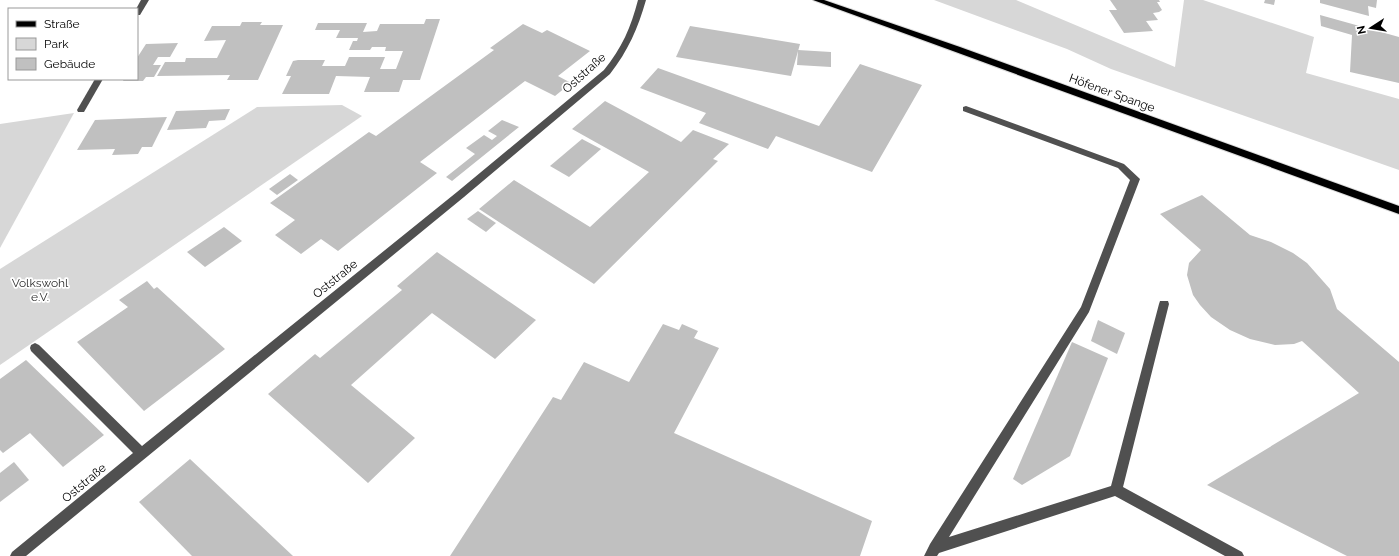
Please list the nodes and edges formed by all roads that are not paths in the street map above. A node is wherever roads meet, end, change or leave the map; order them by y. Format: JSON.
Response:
{"nodes":[{"id":1,"x":145,"y":0,"type":"edge"},
{"id":2,"x":642,"y":0,"type":"edge"},
{"id":3,"x":817,"y":0,"type":"edge"},
{"id":4,"x":138,"y":11,"type":"edge"},
{"id":5,"x":98,"y":80,"type":"edge"},
{"id":6,"x":966,"y":109,"type":"dead end"},
{"id":7,"x":81,"y":110,"type":"dead end"},
{"id":8,"x":1399,"y":210,"type":"edge"},
{"id":9,"x":1164,"y":304,"type":"dead end"},
{"id":10,"x":35,"y":348,"type":"dead end"},
{"id":11,"x":141,"y":453,"type":"junction"},
{"id":12,"x":1116,"y":490,"type":"junction"},
{"id":13,"x":932,"y":552,"type":"edge"},
{"id":14,"x":16,"y":556,"type":"edge"},
{"id":15,"x":1238,"y":556,"type":"edge"}],
"edges":[{"from":1,"to":4,"type":"street"},
{"from":2,"to":11,"type":"street","name":"Oststraße"},
{"from":3,"to":8,"type":"main road","name":"Höfener Spange"},
{"from":5,"to":7,"type":"street"},
{"from":6,"to":13,"type":"street"},
{"from":9,"to":12,"type":"street"},
{"from":10,"to":11,"type":"street"},
{"from":11,"to":14,"type":"street","name":"Oststraße"},
{"from":12,"to":13,"type":"street"},
{"from":12,"to":15,"type":"street"}]}
